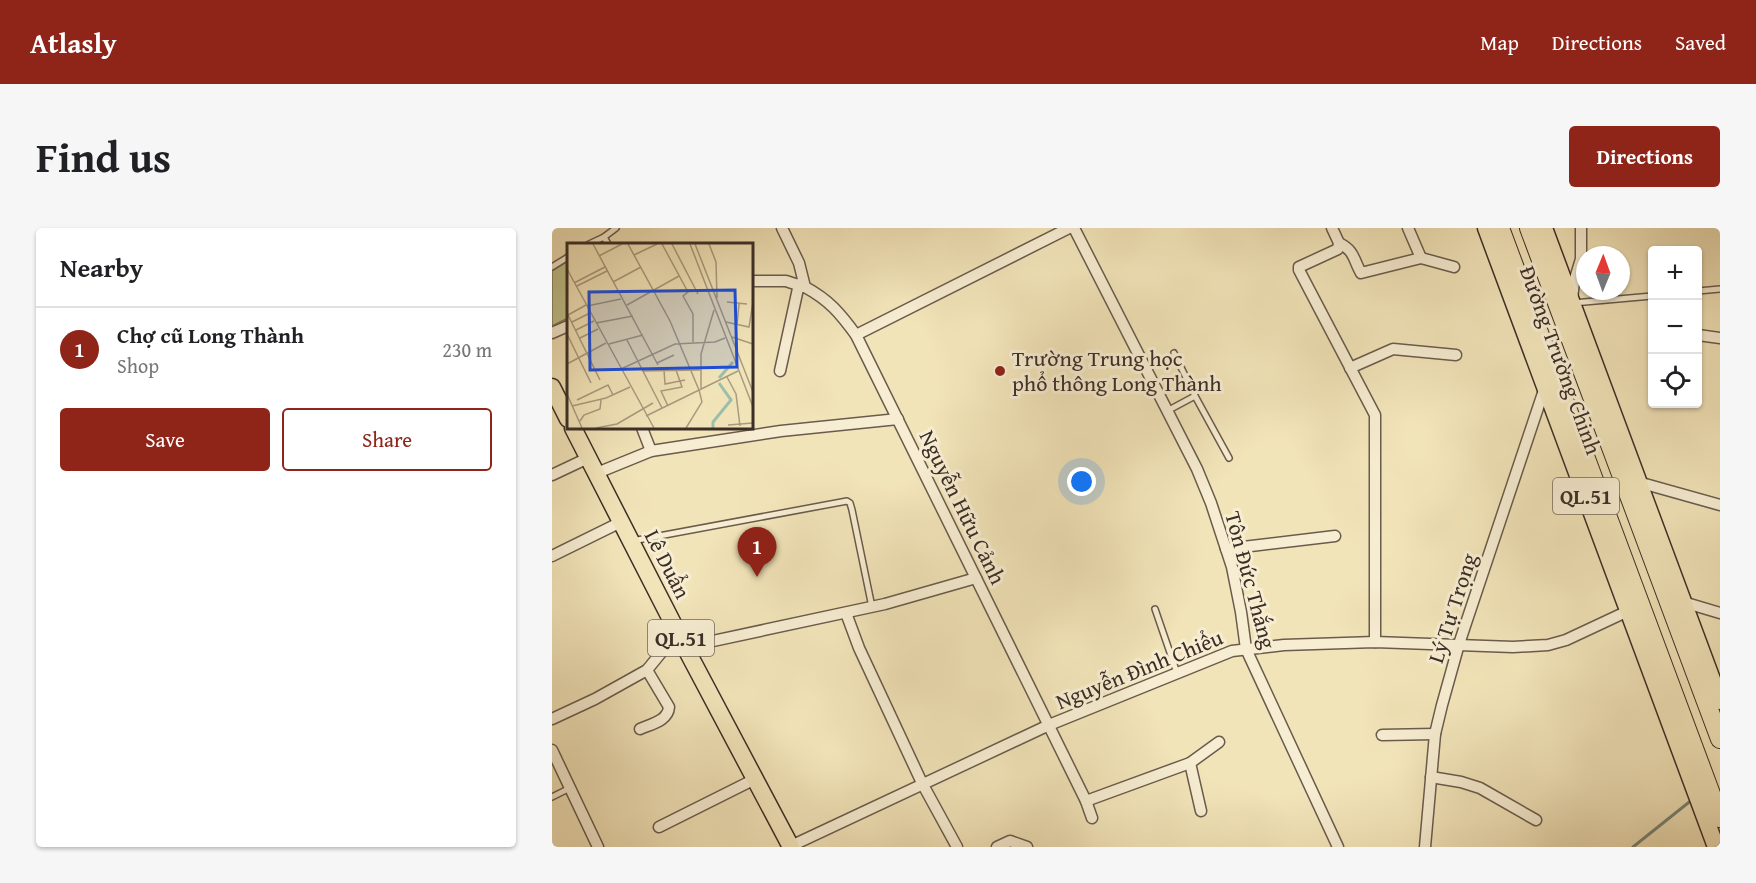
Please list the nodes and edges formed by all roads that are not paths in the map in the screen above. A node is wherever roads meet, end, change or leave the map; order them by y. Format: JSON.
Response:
{"nodes":[{"id":1,"x":616,"y":228,"type":"edge"},
{"id":2,"x":782,"y":228,"type":"edge"},
{"id":3,"x":1069,"y":228,"type":"edge"},
{"id":4,"x":1074,"y":228,"type":"edge"},
{"id":5,"x":1332,"y":228,"type":"edge"},
{"id":6,"x":1408,"y":228,"type":"edge"},
{"id":7,"x":1486,"y":228,"type":"edge"},
{"id":8,"x":1500,"y":228,"type":"edge"},
{"id":9,"x":1529,"y":228,"type":"edge"},
{"id":10,"x":1544,"y":228,"type":"edge"},
{"id":11,"x":1581,"y":228,"type":"edge"},
{"id":12,"x":604,"y":237,"type":"junction"},
{"id":13,"x":591,"y":243,"type":"edge"},
{"id":14,"x":607,"y":243,"type":"edge"},
{"id":15,"x":1340,"y":243,"type":"junction"},
{"id":16,"x":567,"y":258,"type":"edge"},
{"id":17,"x":1421,"y":258,"type":"junction"},
{"id":18,"x":552,"y":267,"type":"edge"},
{"id":19,"x":1454,"y":267,"type":"dead end"},
{"id":20,"x":753,"y":281,"type":"edge"},
{"id":21,"x":802,"y":286,"type":"junction"},
{"id":22,"x":1720,"y":289,"type":"edge"},
{"id":23,"x":1702,"y":291,"type":"edge"},
{"id":24,"x":1648,"y":297,"type":"edge"},
{"id":25,"x":1565,"y":306,"type":"junction"},
{"id":26,"x":567,"y":326,"type":"edge"},
{"id":27,"x":552,"y":333,"type":"edge"},
{"id":28,"x":856,"y":335,"type":"junction"},
{"id":29,"x":1702,"y":336,"type":"edge"},
{"id":30,"x":1720,"y":338,"type":"edge"},
{"id":31,"x":1174,"y":353,"type":"dead end"},
{"id":32,"x":1456,"y":355,"type":"dead end"},
{"id":33,"x":1350,"y":368,"type":"junction"},
{"id":34,"x":780,"y":371,"type":"dead end"},
{"id":35,"x":1551,"y":384,"type":"junction"},
{"id":36,"x":553,"y":393,"type":"edge"},
{"id":37,"x":1195,"y":396,"type":"junction"},
{"id":38,"x":1167,"y":411,"type":"junction"},
{"id":39,"x":567,"y":417,"type":"edge"},
{"id":40,"x":897,"y":419,"type":"junction"},
{"id":41,"x":574,"y":429,"type":"edge"},
{"id":42,"x":642,"y":429,"type":"edge"},
{"id":43,"x":651,"y":451,"type":"junction"},
{"id":44,"x":588,"y":458,"type":"junction"},
{"id":45,"x":1229,"y":458,"type":"dead end"},
{"id":46,"x":597,"y":473,"type":"junction"},
{"id":47,"x":552,"y":475,"type":"edge"},
{"id":48,"x":1638,"y":482,"type":"junction"},
{"id":49,"x":1720,"y":505,"type":"edge"},
{"id":50,"x":621,"y":522,"type":"junction"},
{"id":51,"x":1335,"y":536,"type":"dead end"},
{"id":52,"x":631,"y":541,"type":"junction"},
{"id":53,"x":1226,"y":549,"type":"junction"},
{"id":54,"x":552,"y":556,"type":"edge"},
{"id":55,"x":976,"y":578,"type":"junction"},
{"id":56,"x":1676,"y":605,"type":"junction"},
{"id":57,"x":872,"y":607,"type":"junction"},
{"id":58,"x":1155,"y":609,"type":"dead end"},
{"id":59,"x":1635,"y":609,"type":"junction"},
{"id":60,"x":846,"y":613,"type":"junction"},
{"id":61,"x":1720,"y":613,"type":"edge"},
{"id":62,"x":681,"y":640,"type":"junction"},
{"id":63,"x":1375,"y":642,"type":"junction"},
{"id":64,"x":1459,"y":644,"type":"junction"},
{"id":65,"x":1246,"y":649,"type":"junction"},
{"id":66,"x":647,"y":670,"type":"junction"},
{"id":67,"x":1177,"y":673,"type":"junction"},
{"id":68,"x":1720,"y":701,"type":"edge"},
{"id":69,"x":552,"y":718,"type":"edge"},
{"id":70,"x":1049,"y":725,"type":"junction"},
{"id":71,"x":640,"y":729,"type":"dead end"},
{"id":72,"x":1436,"y":734,"type":"junction"},
{"id":73,"x":1382,"y":735,"type":"dead end"},
{"id":74,"x":1720,"y":739,"type":"edge"},
{"id":75,"x":1219,"y":742,"type":"dead end"},
{"id":76,"x":552,"y":750,"type":"edge"},
{"id":77,"x":1190,"y":763,"type":"junction"},
{"id":78,"x":1431,"y":777,"type":"junction"},
{"id":79,"x":755,"y":779,"type":"junction"},
{"id":80,"x":922,"y":783,"type":"junction"},
{"id":81,"x":570,"y":788,"type":"junction"},
{"id":82,"x":552,"y":797,"type":"edge"},
{"id":83,"x":1086,"y":801,"type":"junction"},
{"id":84,"x":1707,"y":801,"type":"junction"},
{"id":85,"x":1201,"y":811,"type":"dead end"},
{"id":86,"x":1092,"y":818,"type":"dead end"},
{"id":87,"x":1720,"y":818,"type":"edge"},
{"id":88,"x":1536,"y":820,"type":"dead end"},
{"id":89,"x":659,"y":827,"type":"dead end"},
{"id":90,"x":791,"y":846,"type":"edge"},
{"id":91,"x":598,"y":847,"type":"edge"},
{"id":92,"x":957,"y":847,"type":"edge"},
{"id":93,"x":997,"y":847,"type":"edge"},
{"id":94,"x":1027,"y":847,"type":"edge"},
{"id":95,"x":1338,"y":847,"type":"edge"},
{"id":96,"x":1425,"y":847,"type":"edge"},
{"id":97,"x":1716,"y":847,"type":"edge"}],
"edges":[{"from":1,"to":12,"type":"lane"},
{"from":2,"to":21,"type":"street"},
{"from":3,"to":28,"type":"street"},
{"from":4,"to":38,"type":"street","name":"Tôn Đức Thắng"},
{"from":5,"to":15,"type":"street"},
{"from":6,"to":17,"type":"street"},
{"from":7,"to":35,"type":"main road","name":"Đường Trường Chinh","number":"QL.51"},
{"from":8,"to":35,"type":"highway","name":"Đường Trường Chinh","number":"QL.51"},
{"from":9,"to":25,"type":"highway","name":"Đường Trường Chinh","number":"QL.51"},
{"from":10,"to":25,"type":"main road","name":"Đường Trường Chinh","number":"QL.51"},
{"from":11,"to":25,"type":"street"},
{"from":12,"to":13,"type":"lane"},
{"from":12,"to":14,"type":"lane"},
{"from":15,"to":17,"type":"street"},
{"from":15,"to":33,"type":"street"},
{"from":16,"to":18,"type":"lane"},
{"from":17,"to":19,"type":"street"},
{"from":20,"to":21,"type":"street"},
{"from":21,"to":28,"type":"street","name":"Nguyễn Hữu Cảnh"},
{"from":21,"to":34,"type":"street"},
{"from":22,"to":23,"type":"lane"},
{"from":24,"to":25,"type":"lane"},
{"from":25,"to":48,"type":"main road","name":"Đường Trường Chinh","number":"QL.51"},
{"from":25,"to":56,"type":"highway","name":"Đường Trường Chinh","number":"QL.51"},
{"from":26,"to":27,"type":"street"},
{"from":28,"to":40,"type":"street","name":"Nguyễn Hữu Cảnh"},
{"from":29,"to":30,"type":"street"},
{"from":31,"to":37,"type":"lane"},
{"from":32,"to":33,"type":"street"},
{"from":33,"to":63,"type":"street"},
{"from":35,"to":59,"type":"highway","name":"Đường Trường Chinh","number":"QL.51"},
{"from":35,"to":64,"type":"street","name":"Lý Tự Trọng"},
{"from":36,"to":39,"type":"main road"},
{"from":37,"to":38,"type":"lane"},
{"from":37,"to":45,"type":"lane"},
{"from":38,"to":53,"type":"street","name":"Tôn Đức Thắng"},
{"from":40,"to":43,"type":"street"},
{"from":40,"to":55,"type":"street","name":"Nguyễn Hữu Cảnh"},
{"from":41,"to":44,"type":"main road","name":"Lê Duẩn","number":"QL.51"},
{"from":42,"to":43,"type":"street"},
{"from":43,"to":46,"type":"street"},
{"from":44,"to":46,"type":"main road","name":"Lê Duẩn","number":"QL.51"},
{"from":44,"to":47,"type":"street"},
{"from":46,"to":50,"type":"main road","name":"Lê Duẩn","number":"QL.51"},
{"from":48,"to":49,"type":"street"},
{"from":48,"to":56,"type":"main road","name":"Đường Trường Chinh","number":"QL.51"},
{"from":50,"to":52,"type":"main road","name":"Lê Duẩn","number":"QL.51"},
{"from":50,"to":54,"type":"street"},
{"from":51,"to":53,"type":"street"},
{"from":52,"to":57,"type":"lane"},
{"from":52,"to":62,"type":"main road","name":"Lê Duẩn","number":"QL.51"},
{"from":53,"to":65,"type":"street","name":"Tôn Đức Thắng"},
{"from":55,"to":57,"type":"street"},
{"from":55,"to":70,"type":"street","name":"Nguyễn Hữu Cảnh"},
{"from":56,"to":61,"type":"street"},
{"from":56,"to":68,"type":"main road","name":"Đường Trường Chinh","number":"QL.51"},
{"from":56,"to":74,"type":"highway","name":"Đường Trường Chinh","number":"QL.51"},
{"from":57,"to":60,"type":"street"},
{"from":58,"to":67,"type":"lane"},
{"from":59,"to":64,"type":"street","name":"Nguyễn Đình Chiểu"},
{"from":59,"to":84,"type":"highway","name":"Đường Trường Chinh","number":"QL.51"},
{"from":60,"to":62,"type":"street"},
{"from":60,"to":80,"type":"street"},
{"from":62,"to":66,"type":"street"},
{"from":62,"to":79,"type":"main road","name":"Lê Duẩn","number":"QL.51"},
{"from":63,"to":64,"type":"street","name":"Nguyễn Đình Chiểu"},
{"from":63,"to":65,"type":"street","name":"Nguyễn Đình Chiểu"},
{"from":64,"to":72,"type":"street","name":"Lý Tự Trọng"},
{"from":65,"to":67,"type":"street","name":"Nguyễn Đình Chiểu"},
{"from":65,"to":95,"type":"street","name":"Tôn Đức Thắng"},
{"from":66,"to":69,"type":"street"},
{"from":66,"to":71,"type":"street"},
{"from":67,"to":70,"type":"street","name":"Nguyễn Đình Chiểu"},
{"from":70,"to":80,"type":"street","name":"Nguyễn Đình Chiểu"},
{"from":70,"to":83,"type":"street","name":"Nguyễn Hữu Cảnh"},
{"from":72,"to":73,"type":"street"},
{"from":72,"to":78,"type":"street","name":"Lý Tự Trọng"},
{"from":75,"to":77,"type":"street"},
{"from":76,"to":81,"type":"street"},
{"from":77,"to":83,"type":"street"},
{"from":77,"to":85,"type":"street"},
{"from":78,"to":88,"type":"street"},
{"from":78,"to":96,"type":"street","name":"Lý Tự Trọng"},
{"from":79,"to":89,"type":"street"},
{"from":79,"to":90,"type":"main road","name":"Lê Duẩn","number":"QL.51"},
{"from":80,"to":90,"type":"street","name":"Nguyễn Đình Chiểu"},
{"from":80,"to":92,"type":"street"},
{"from":81,"to":82,"type":"lane"},
{"from":81,"to":91,"type":"street"},
{"from":83,"to":86,"type":"street","name":"Nguyễn Hữu Cảnh"},
{"from":84,"to":87,"type":"highway","number":"QL.51"},
{"from":84,"to":97,"type":"main road","number":"QL.51"},
{"from":93,"to":94,"type":"street"}]}
